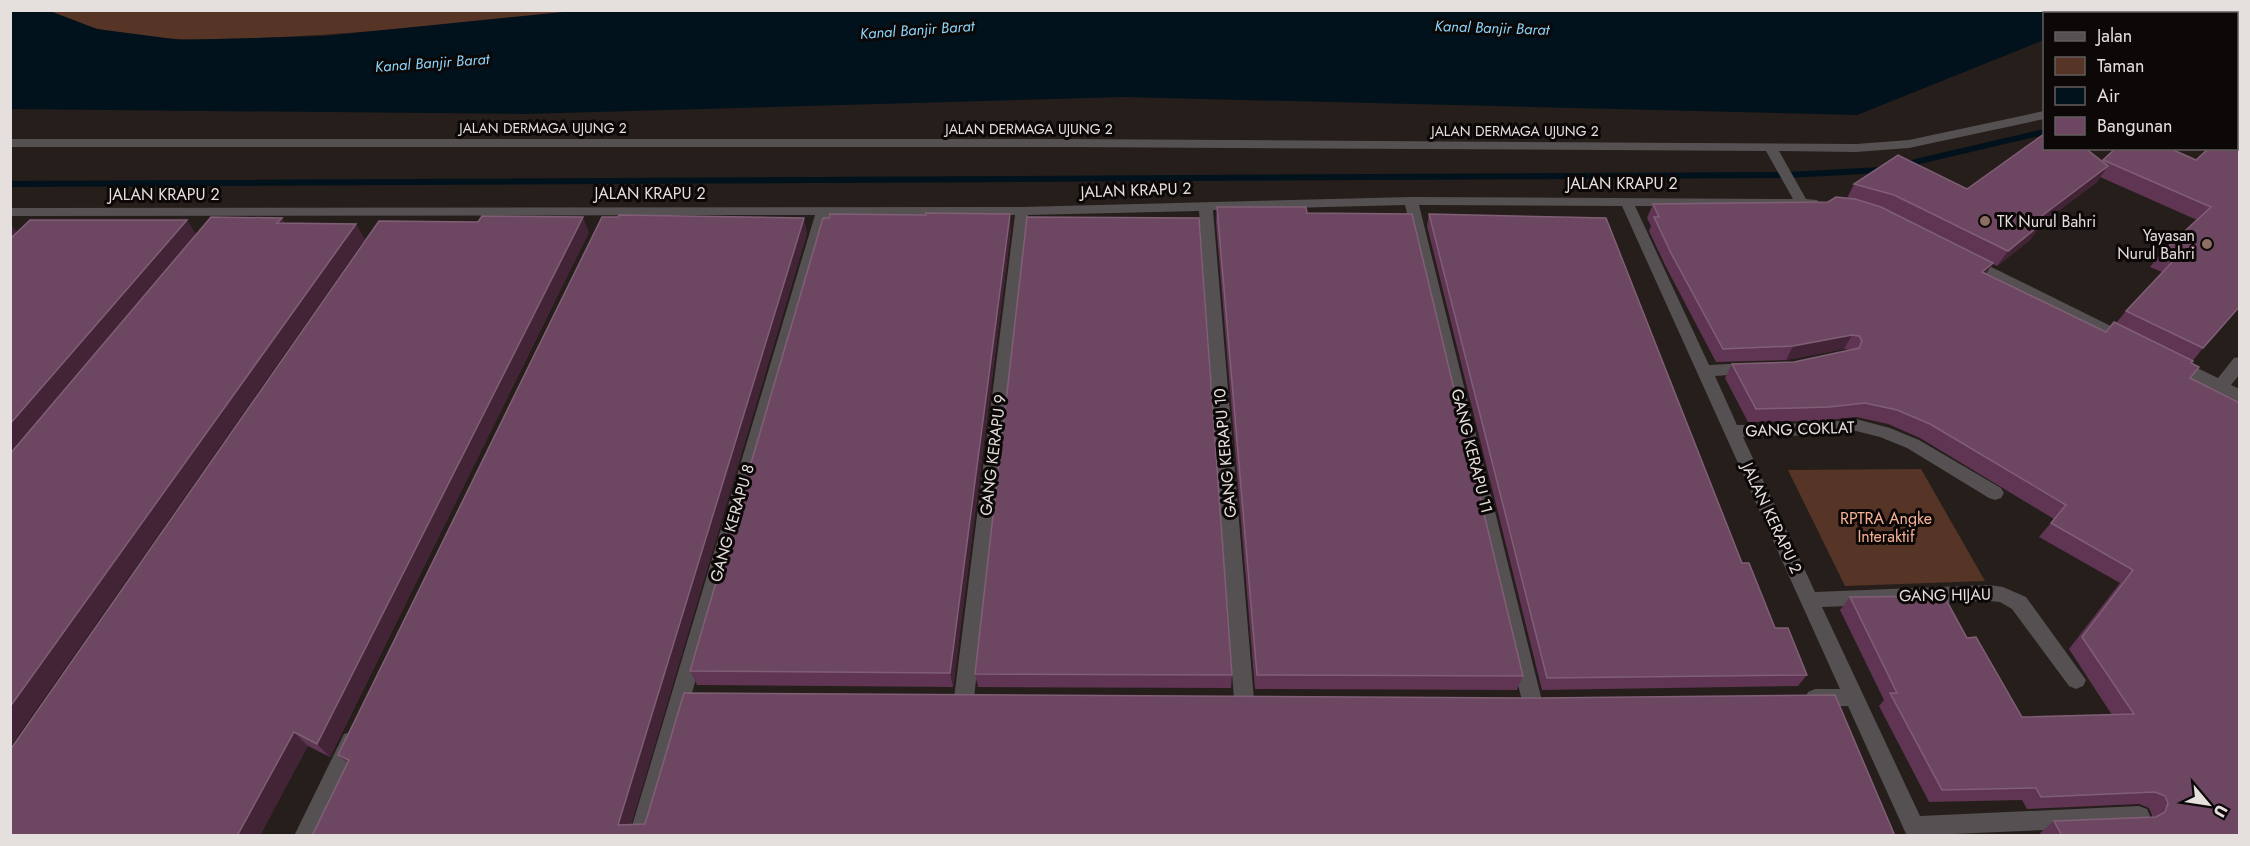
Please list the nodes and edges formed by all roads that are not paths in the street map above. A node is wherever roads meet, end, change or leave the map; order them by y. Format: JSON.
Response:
{"nodes":[{"id":1,"x":2043,"y":115,"type":"edge"},
{"id":2,"x":10,"y":143,"type":"edge"},
{"id":3,"x":1773,"y":152,"type":"junction"},
{"id":4,"x":1799,"y":198,"type":"junction"},
{"id":5,"x":1411,"y":201,"type":"junction"},
{"id":6,"x":1626,"y":201,"type":"junction"},
{"id":7,"x":1831,"y":204,"type":"edge"},
{"id":8,"x":1206,"y":206,"type":"junction"},
{"id":9,"x":824,"y":210,"type":"junction"},
{"id":10,"x":608,"y":211,"type":"junction"},
{"id":11,"x":1022,"y":211,"type":"junction"},
{"id":12,"x":10,"y":212,"type":"edge"},
{"id":13,"x":54,"y":212,"type":"junction"},
{"id":14,"x":228,"y":212,"type":"junction"},
{"id":15,"x":394,"y":212,"type":"junction"},
{"id":16,"x":40,"y":227,"type":"edge"},
{"id":17,"x":213,"y":230,"type":"edge"},
{"id":18,"x":381,"y":231,"type":"edge"},
{"id":19,"x":598,"y":232,"type":"edge"},
{"id":20,"x":1953,"y":253,"type":"edge"},
{"id":21,"x":2134,"y":344,"type":"edge"},
{"id":22,"x":2156,"y":355,"type":"edge"},
{"id":23,"x":2240,"y":362,"type":"edge"},
{"id":24,"x":1763,"y":369,"type":"edge"},
{"id":25,"x":1705,"y":371,"type":"junction"},
{"id":26,"x":2220,"y":387,"type":"junction"},
{"id":27,"x":2240,"y":396,"type":"edge"},
{"id":28,"x":1732,"y":431,"type":"junction"},
{"id":29,"x":1995,"y":493,"type":"dead end"},
{"id":30,"x":1809,"y":600,"type":"junction"},
{"id":31,"x":2076,"y":680,"type":"dead end"},
{"id":32,"x":681,"y":696,"type":"junction"},
{"id":33,"x":705,"y":696,"type":"edge"},
{"id":34,"x":1853,"y":697,"type":"junction"},
{"id":35,"x":940,"y":698,"type":"edge"},
{"id":36,"x":1794,"y":698,"type":"edge"},
{"id":37,"x":964,"y":699,"type":"junction"},
{"id":38,"x":987,"y":699,"type":"edge"},
{"id":39,"x":1221,"y":700,"type":"edge"},
{"id":40,"x":1244,"y":700,"type":"junction"},
{"id":41,"x":1267,"y":700,"type":"edge"},
{"id":42,"x":1509,"y":701,"type":"edge"},
{"id":43,"x":1532,"y":701,"type":"junction"},
{"id":44,"x":1556,"y":701,"type":"edge"},
{"id":45,"x":358,"y":728,"type":"edge"},
{"id":46,"x":2139,"y":816,"type":"edge"},
{"id":47,"x":1916,"y":831,"type":"edge"},
{"id":48,"x":305,"y":836,"type":"edge"},
{"id":49,"x":640,"y":836,"type":"edge"}],
"edges":[{"from":1,"to":3,"type":"street","name":"JALAN DERMAGA UJUNG 2"},
{"from":2,"to":3,"type":"street","name":"JALAN DERMAGA UJUNG 2"},
{"from":3,"to":4,"type":"street"},
{"from":4,"to":6,"type":"street","name":"JALAN KRAPU 2"},
{"from":4,"to":7,"type":"street","name":"JALAN KRAPU 2"},
{"from":5,"to":6,"type":"street","name":"JALAN KRAPU 2"},
{"from":5,"to":8,"type":"street","name":"JALAN KRAPU 2"},
{"from":5,"to":43,"type":"street","name":"GANG KERAPU 11"},
{"from":6,"to":25,"type":"street","name":"JALAN KERAPU 2"},
{"from":8,"to":11,"type":"street","name":"JALAN KRAPU 2"},
{"from":8,"to":40,"type":"street","name":"GANG KERAPU 10"},
{"from":9,"to":10,"type":"street","name":"JALAN KRAPU 2"},
{"from":9,"to":11,"type":"street","name":"JALAN KRAPU 2"},
{"from":9,"to":32,"type":"street","name":"GANG KERAPU 8"},
{"from":10,"to":15,"type":"street","name":"JALAN KRAPU 2"},
{"from":10,"to":19,"type":"street"},
{"from":11,"to":37,"type":"street","name":"GANG KERAPU 9"},
{"from":12,"to":13,"type":"street","name":"JALAN KRAPU 2"},
{"from":13,"to":14,"type":"street","name":"JALAN KRAPU 2"},
{"from":13,"to":16,"type":"street"},
{"from":14,"to":15,"type":"street","name":"JALAN KRAPU 2"},
{"from":14,"to":17,"type":"street"},
{"from":15,"to":18,"type":"street"},
{"from":20,"to":21,"type":"street"},
{"from":22,"to":26,"type":"street"},
{"from":23,"to":26,"type":"street"},
{"from":24,"to":25,"type":"street"},
{"from":25,"to":28,"type":"street","name":"JALAN KERAPU 2"},
{"from":26,"to":27,"type":"street"},
{"from":28,"to":29,"type":"street","name":"GANG COKLAT"},
{"from":28,"to":30,"type":"street","name":"JALAN KERAPU 2"},
{"from":30,"to":31,"type":"street","name":"GANG HIJAU"},
{"from":30,"to":34,"type":"street","name":"JALAN KERAPU 2"},
{"from":32,"to":33,"type":"street"},
{"from":32,"to":49,"type":"street","name":"GANG KERAPU 8"},
{"from":34,"to":36,"type":"street"},
{"from":34,"to":47,"type":"street","name":"JALAN KERAPU 2"},
{"from":35,"to":37,"type":"street"},
{"from":37,"to":38,"type":"street"},
{"from":39,"to":40,"type":"street"},
{"from":40,"to":41,"type":"street"},
{"from":42,"to":43,"type":"street"},
{"from":43,"to":44,"type":"street"},
{"from":45,"to":48,"type":"street"},
{"from":46,"to":47,"type":"street"}]}
